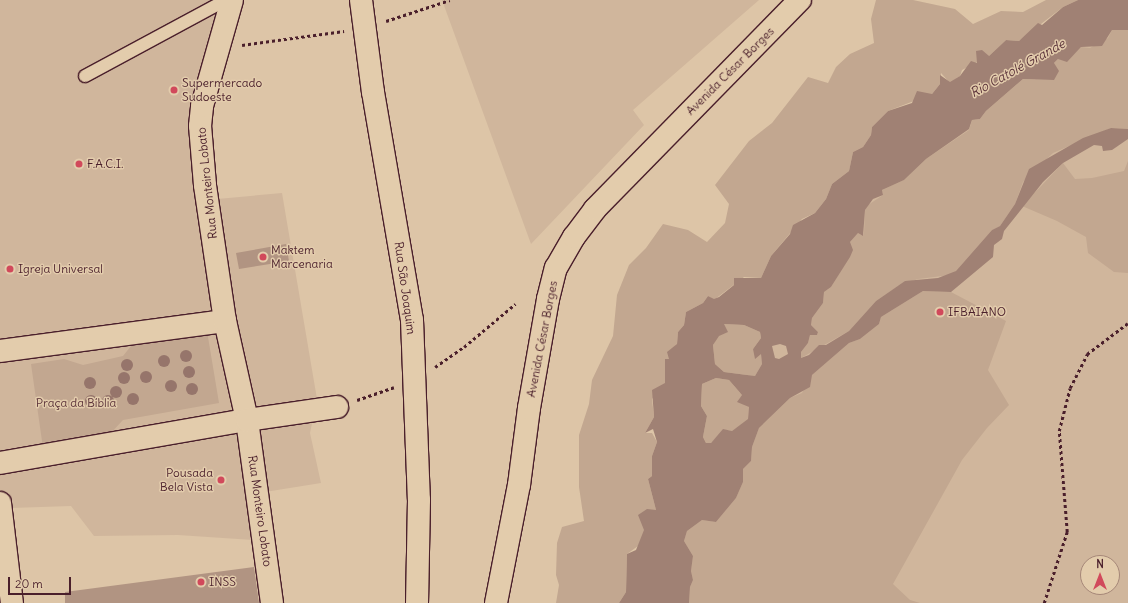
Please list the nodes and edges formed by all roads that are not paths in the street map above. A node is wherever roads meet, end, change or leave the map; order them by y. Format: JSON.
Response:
{"nodes":[{"id":1,"x":226,"y":0,"type":"edge"},
{"id":2,"x":232,"y":0,"type":"edge"},
{"id":3,"x":361,"y":0,"type":"edge"},
{"id":4,"x":800,"y":0,"type":"edge"},
{"id":5,"x":85,"y":76,"type":"dead end"},
{"id":6,"x":225,"y":321,"type":"junction"},
{"id":7,"x":0,"y":351,"type":"edge"},
{"id":8,"x":337,"y":407,"type":"road end"},
{"id":9,"x":247,"y":420,"type":"junction"},
{"id":10,"x":0,"y":463,"type":"edge"},
{"id":11,"x":0,"y":503,"type":"edge"},
{"id":12,"x":3,"y":560,"type":"edge"},
{"id":13,"x":276,"y":599,"type":"edge"},
{"id":14,"x":12,"y":603,"type":"edge"},
{"id":15,"x":417,"y":603,"type":"edge"},
{"id":16,"x":496,"y":603,"type":"edge"}],
"edges":[{"from":1,"to":5,"type":"lane"},
{"from":2,"to":6,"type":"street","name":"Rua Monteiro Lobato"},
{"from":3,"to":15,"type":"street","name":"Rua São Joaquim"},
{"from":4,"to":16,"type":"street","name":"Avenida César Borges"},
{"from":6,"to":7,"type":"street"},
{"from":6,"to":9,"type":"street"},
{"from":8,"to":9,"type":"street"},
{"from":9,"to":10,"type":"street"},
{"from":9,"to":13,"type":"street","name":"Rua Monteiro Lobato"},
{"from":11,"to":12,"type":"street"},
{"from":12,"to":14,"type":"street"}]}
